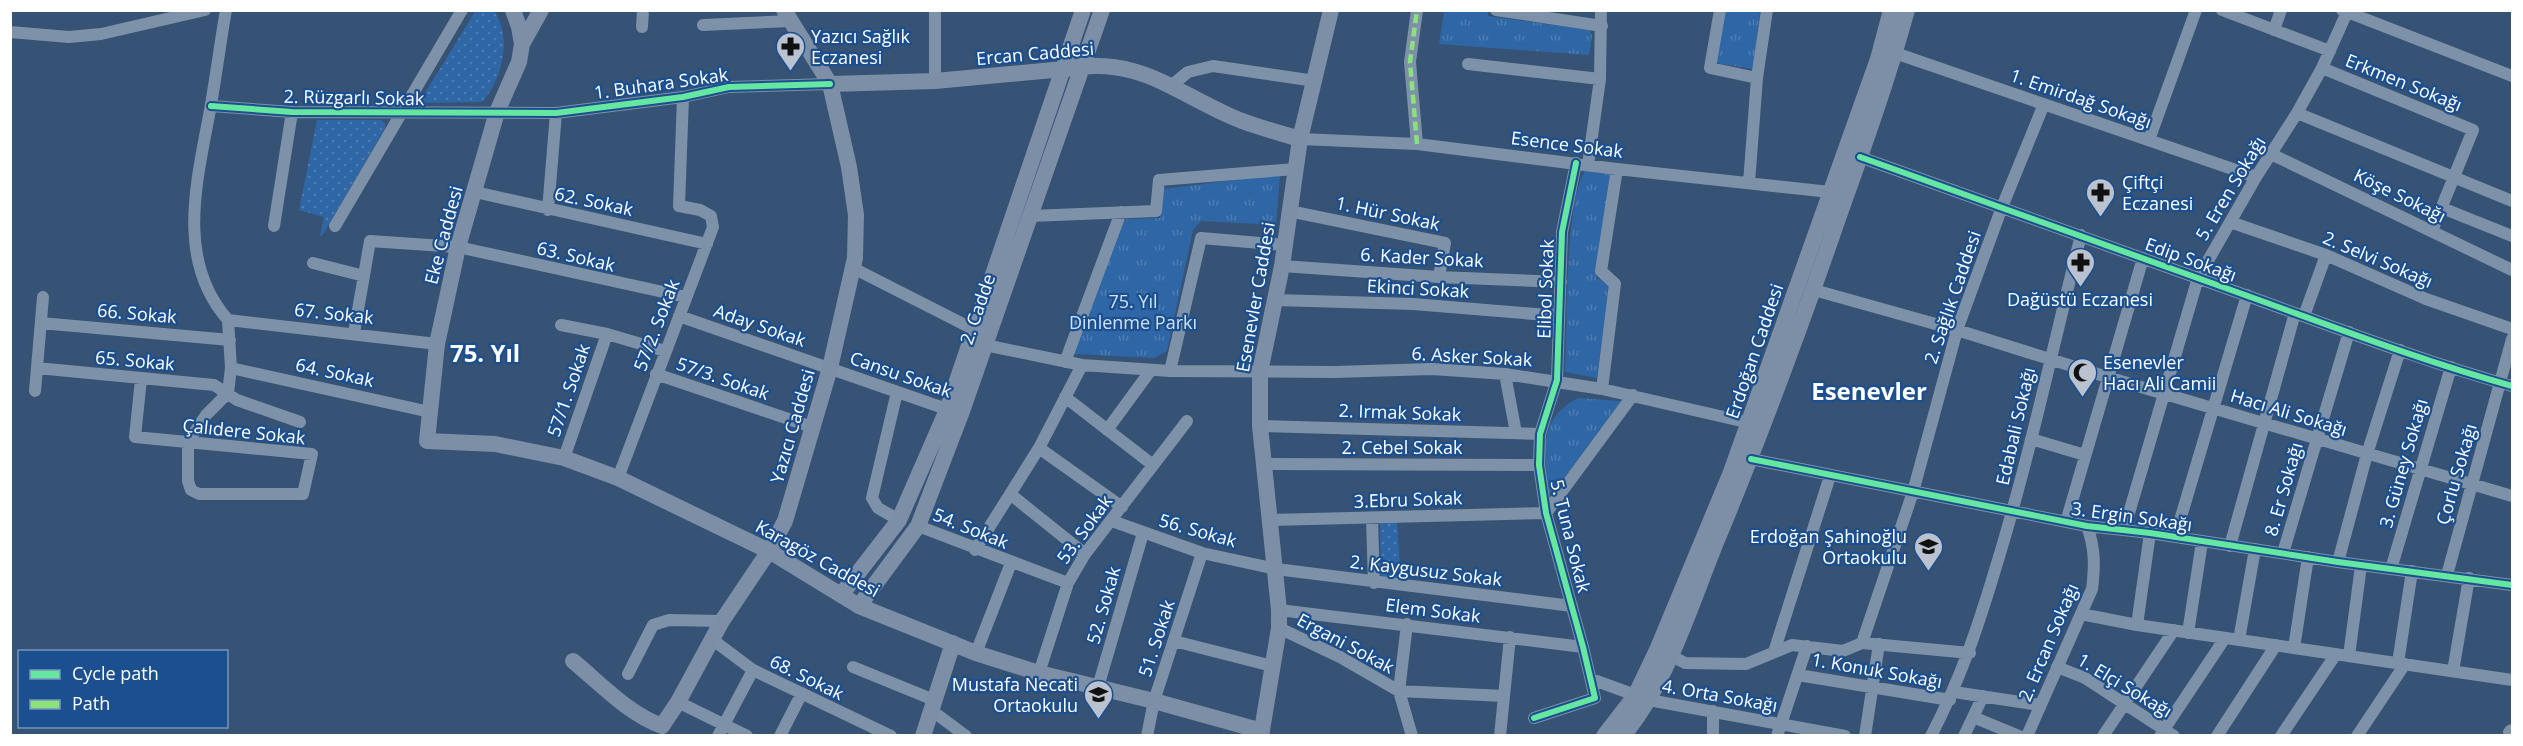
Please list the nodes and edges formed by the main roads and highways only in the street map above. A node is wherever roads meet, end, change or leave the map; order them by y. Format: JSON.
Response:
{"nodes":[{"id":1,"x":513,"y":10,"type":"edge"},
{"id":2,"x":541,"y":10,"type":"edge"},
{"id":3,"x":1083,"y":10,"type":"edge"},
{"id":4,"x":1102,"y":10,"type":"edge"},
{"id":5,"x":1331,"y":10,"type":"edge"},
{"id":6,"x":1891,"y":10,"type":"edge"},
{"id":7,"x":1907,"y":10,"type":"edge"},
{"id":8,"x":787,"y":16,"type":"edge"},
{"id":9,"x":522,"y":44,"type":"junction"},
{"id":10,"x":1084,"y":66,"type":"junction"},
{"id":11,"x":1064,"y":69,"type":"junction"},
{"id":12,"x":830,"y":84,"type":"junction"},
{"id":13,"x":1300,"y":139,"type":"junction"},
{"id":14,"x":954,"y":412,"type":"junction"},
{"id":15,"x":427,"y":441,"type":"joint"},
{"id":16,"x":769,"y":550,"type":"junction"},
{"id":17,"x":841,"y":596,"type":"junction"},
{"id":18,"x":859,"y":606,"type":"junction"},
{"id":19,"x":953,"y":643,"type":"junction"},
{"id":20,"x":573,"y":661,"type":"dead end"},
{"id":21,"x":1642,"y":698,"type":"junction"},
{"id":22,"x":1261,"y":733,"type":"edge"},
{"id":23,"x":923,"y":735,"type":"edge"},
{"id":24,"x":1604,"y":735,"type":"edge"},
{"id":25,"x":1623,"y":735,"type":"edge"}],
"edges":[{"from":1,"to":9,"type":"main road","name":"Eke Caddesi"},
{"from":2,"to":9,"type":"main road","name":"Eke Caddesi"},
{"from":3,"to":11,"type":"main road","name":"2. Cadde"},
{"from":4,"to":10,"type":"main road","name":"2. Cadde"},
{"from":5,"to":13,"type":"main road","name":"Esenevler Caddesi"},
{"from":6,"to":21,"type":"main road","name":"Erdoğan Caddesi"},
{"from":7,"to":21,"type":"main road","name":"Erdoğan Caddesi"},
{"from":8,"to":12,"type":"main road","name":"Yazıcı Caddesi"},
{"from":9,"to":15,"type":"main road","name":"Eke Caddesi"},
{"from":10,"to":11,"type":"main road","name":"Ercan Caddesi"},
{"from":10,"to":13,"type":"main road","name":"Ercan Caddesi"},
{"from":10,"to":14,"type":"main road","name":"2. Cadde"},
{"from":11,"to":12,"type":"main road","name":"Ercan Caddesi"},
{"from":11,"to":14,"type":"main road","name":"2. Cadde"},
{"from":12,"to":16,"type":"main road","name":"Yazıcı Caddesi"},
{"from":13,"to":22,"type":"main road","name":"Esenevler Caddesi"},
{"from":14,"to":17,"type":"main road","name":"2. Cadde"},
{"from":14,"to":18,"type":"main road","name":"2. Cadde"},
{"from":15,"to":16,"type":"main road","name":"Karagöz Caddesi"},
{"from":16,"to":17,"type":"main road","name":"Karagöz Caddesi"},
{"from":16,"to":20,"type":"main road","name":"Yazıcı Caddesi"},
{"from":17,"to":18,"type":"main road","name":"Karagöz Caddesi"},
{"from":18,"to":19,"type":"main road","name":"Karagöz Caddesi"},
{"from":19,"to":22,"type":"main road","name":"Karagöz Caddesi"},
{"from":19,"to":23,"type":"main road"},
{"from":21,"to":24,"type":"main road"},
{"from":21,"to":25,"type":"main road"}]}
